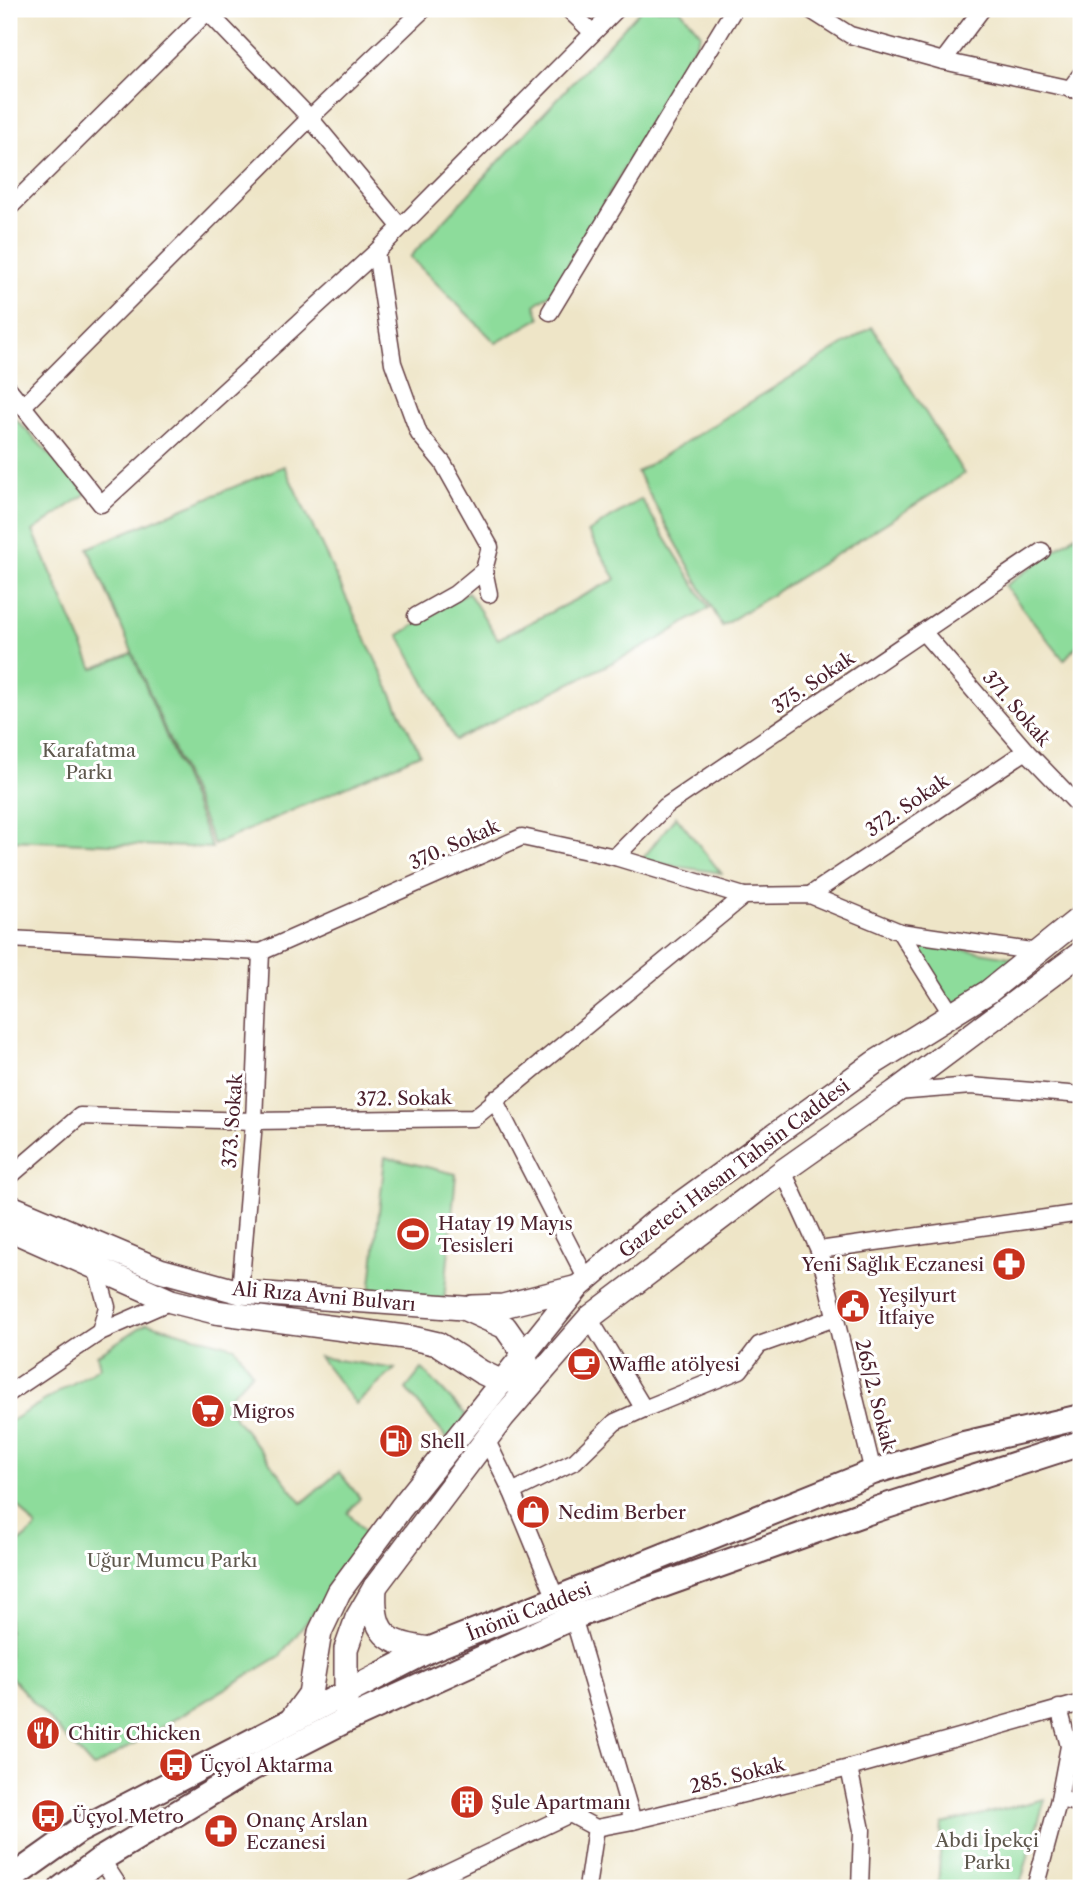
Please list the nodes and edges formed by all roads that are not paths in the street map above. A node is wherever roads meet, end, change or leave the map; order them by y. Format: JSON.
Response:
{"nodes":[{"id":1,"x":424,"y":9,"type":"edge"},
{"id":2,"x":568,"y":9,"type":"edge"},
{"id":3,"x":617,"y":9,"type":"edge"},
{"id":4,"x":734,"y":9,"type":"edge"},
{"id":5,"x":808,"y":9,"type":"edge"},
{"id":6,"x":982,"y":9,"type":"edge"},
{"id":7,"x":208,"y":10,"type":"edge"},
{"id":8,"x":592,"y":32,"type":"junction"},
{"id":9,"x":943,"y":61,"type":"junction"},
{"id":10,"x":1081,"y":74,"type":"edge"},
{"id":11,"x":1075,"y":90,"type":"edge"},
{"id":12,"x":310,"y":118,"type":"junction"},
{"id":13,"x":9,"y":208,"type":"edge"},
{"id":14,"x":399,"y":225,"type":"junction"},
{"id":15,"x":376,"y":252,"type":"junction"},
{"id":16,"x":550,"y":312,"type":"dead end"},
{"id":17,"x":9,"y":389,"type":"edge"},
{"id":18,"x":24,"y":405,"type":"junction"},
{"id":19,"x":1042,"y":551,"type":"dead end"},
{"id":20,"x":484,"y":570,"type":"junction"},
{"id":21,"x":489,"y":593,"type":"dead end"},
{"id":22,"x":416,"y":616,"type":"dead end"},
{"id":23,"x":924,"y":633,"type":"junction"},
{"id":24,"x":1026,"y":751,"type":"junction"},
{"id":25,"x":1081,"y":808,"type":"edge"},
{"id":26,"x":615,"y":857,"type":"junction"},
{"id":27,"x":810,"y":895,"type":"junction"},
{"id":28,"x":744,"y":896,"type":"junction"},
{"id":29,"x":1081,"y":917,"type":"edge"},
{"id":30,"x":900,"y":932,"type":"junction"},
{"id":31,"x":9,"y":939,"type":"edge"},
{"id":32,"x":261,"y":952,"type":"junction"},
{"id":33,"x":1038,"y":952,"type":"junction"},
{"id":34,"x":1081,"y":953,"type":"edge"},
{"id":35,"x":952,"y":1015,"type":"junction"},
{"id":36,"x":895,"y":1093,"type":"junction"},
{"id":37,"x":1081,"y":1095,"type":"edge"},
{"id":38,"x":494,"y":1099,"type":"junction"},
{"id":39,"x":254,"y":1121,"type":"junction"},
{"id":40,"x":783,"y":1171,"type":"junction"},
{"id":41,"x":9,"y":1177,"type":"edge"},
{"id":42,"x":9,"y":1206,"type":"edge"},
{"id":43,"x":1081,"y":1213,"type":"edge"},
{"id":44,"x":9,"y":1230,"type":"edge"},
{"id":45,"x":819,"y":1250,"type":"junction"},
{"id":46,"x":97,"y":1271,"type":"junction"},
{"id":47,"x":583,"y":1283,"type":"junction"},
{"id":48,"x":240,"y":1292,"type":"junction"},
{"id":49,"x":171,"y":1301,"type":"junction"},
{"id":50,"x":463,"y":1308,"type":"junction"},
{"id":51,"x":589,"y":1318,"type":"junction"},
{"id":52,"x":835,"y":1318,"type":"junction"},
{"id":53,"x":100,"y":1332,"type":"junction"},
{"id":54,"x":524,"y":1354,"type":"junction"},
{"id":55,"x":491,"y":1377,"type":"junction"},
{"id":56,"x":532,"y":1381,"type":"junction"},
{"id":57,"x":9,"y":1393,"type":"edge"},
{"id":58,"x":644,"y":1409,"type":"junction"},
{"id":59,"x":1081,"y":1417,"type":"edge"},
{"id":60,"x":486,"y":1438,"type":"junction"},
{"id":61,"x":1081,"y":1443,"type":"edge"},
{"id":62,"x":873,"y":1472,"type":"junction"},
{"id":63,"x":512,"y":1492,"type":"junction"},
{"id":64,"x":375,"y":1587,"type":"junction"},
{"id":65,"x":565,"y":1609,"type":"junction"},
{"id":66,"x":431,"y":1649,"type":"junction"},
{"id":67,"x":317,"y":1663,"type":"junction"},
{"id":68,"x":337,"y":1695,"type":"junction"},
{"id":69,"x":1081,"y":1703,"type":"edge"},
{"id":70,"x":1059,"y":1709,"type":"junction"},
{"id":71,"x":291,"y":1720,"type":"junction"},
{"id":72,"x":344,"y":1721,"type":"junction"},
{"id":73,"x":849,"y":1768,"type":"junction"},
{"id":74,"x":1059,"y":1799,"type":"junction"},
{"id":75,"x":1081,"y":1804,"type":"edge"},
{"id":76,"x":634,"y":1821,"type":"junction"},
{"id":77,"x":596,"y":1828,"type":"junction"},
{"id":78,"x":101,"y":1859,"type":"junction"},
{"id":79,"x":9,"y":1880,"type":"edge"},
{"id":80,"x":62,"y":1888,"type":"edge"},
{"id":81,"x":120,"y":1888,"type":"edge"},
{"id":82,"x":414,"y":1888,"type":"edge"},
{"id":83,"x":587,"y":1888,"type":"edge"},
{"id":84,"x":860,"y":1888,"type":"edge"},
{"id":85,"x":1035,"y":1888,"type":"edge"}],
"edges":[{"from":1,"to":12,"type":"street"},
{"from":2,"to":8,"type":"street"},
{"from":3,"to":8,"type":"street"},
{"from":4,"to":16,"type":"street"},
{"from":5,"to":9,"type":"street"},
{"from":6,"to":9,"type":"street"},
{"from":7,"to":12,"type":"street"},
{"from":7,"to":13,"type":"street"},
{"from":8,"to":14,"type":"street"},
{"from":9,"to":11,"type":"street"},
{"from":10,"to":11,"type":"street"},
{"from":12,"to":14,"type":"street"},
{"from":12,"to":18,"type":"street"},
{"from":14,"to":15,"type":"street"},
{"from":15,"to":18,"type":"street"},
{"from":15,"to":20,"type":"street"},
{"from":17,"to":18,"type":"street"},
{"from":19,"to":23,"type":"street","name":"375. Sokak"},
{"from":20,"to":21,"type":"street"},
{"from":20,"to":22,"type":"street"},
{"from":23,"to":24,"type":"street","name":"371. Sokak"},
{"from":23,"to":26,"type":"street","name":"375. Sokak"},
{"from":24,"to":25,"type":"street","name":"371. Sokak"},
{"from":24,"to":27,"type":"street","name":"372. Sokak"},
{"from":26,"to":28,"type":"street","name":"370. Sokak"},
{"from":26,"to":32,"type":"street","name":"370. Sokak"},
{"from":27,"to":28,"type":"street","name":"370. Sokak"},
{"from":27,"to":30,"type":"street","name":"370. Sokak"},
{"from":28,"to":38,"type":"street","name":"372. Sokak"},
{"from":29,"to":33,"type":"main road","name":"Gazeteci Hasan Tahsin Caddesi"},
{"from":30,"to":33,"type":"street","name":"370. Sokak"},
{"from":30,"to":35,"type":"street"},
{"from":31,"to":32,"type":"street","name":"370. Sokak"},
{"from":32,"to":39,"type":"street","name":"373. Sokak"},
{"from":33,"to":35,"type":"main road","name":"Gazeteci Hasan Tahsin Caddesi"},
{"from":34,"to":36,"type":"main road","name":"Gazeteci Hasan Tahsin Caddesi"},
{"from":35,"to":47,"type":"main road","name":"Gazeteci Hasan Tahsin Caddesi"},
{"from":36,"to":37,"type":"street"},
{"from":36,"to":40,"type":"main road","name":"Gazeteci Hasan Tahsin Caddesi"},
{"from":38,"to":39,"type":"street","name":"372. Sokak"},
{"from":38,"to":47,"type":"street"},
{"from":39,"to":41,"type":"street","name":"372. Sokak"},
{"from":39,"to":48,"type":"street","name":"373. Sokak"},
{"from":40,"to":45,"type":"street","name":"265/2. Sokak"},
{"from":40,"to":51,"type":"main road","name":"Gazeteci Hasan Tahsin Caddesi"},
{"from":42,"to":48,"type":"main road","name":"Ali Rıza Avni Bulvarı"},
{"from":43,"to":45,"type":"street"},
{"from":44,"to":46,"type":"main road","name":"Ali Rıza Avni Bulvarı"},
{"from":45,"to":52,"type":"street","name":"265/2. Sokak"},
{"from":46,"to":49,"type":"main road","name":"Ali Rıza Avni Bulvarı"},
{"from":46,"to":53,"type":"street"},
{"from":47,"to":50,"type":"main road"},
{"from":47,"to":54,"type":"main road","name":"Gazeteci Hasan Tahsin Caddesi"},
{"from":48,"to":50,"type":"main road","name":"Ali Rıza Avni Bulvarı"},
{"from":49,"to":53,"type":"street"},
{"from":49,"to":55,"type":"main road","name":"Ali Rıza Avni Bulvarı"},
{"from":50,"to":54,"type":"main road","name":"Ali Rıza Avni Bulvarı"},
{"from":51,"to":56,"type":"main road","name":"Gazeteci Hasan Tahsin Caddesi"},
{"from":51,"to":58,"type":"street"},
{"from":52,"to":58,"type":"street"},
{"from":52,"to":62,"type":"street","name":"265/2. Sokak"},
{"from":53,"to":57,"type":"street"},
{"from":54,"to":55,"type":"main road","name":"Gazeteci Hasan Tahsin Caddesi"},
{"from":54,"to":56,"type":"main road","name":"Ali Rıza Avni Bulvarı"},
{"from":55,"to":56,"type":"main road"},
{"from":55,"to":67,"type":"main road"},
{"from":56,"to":60,"type":"main road","name":"Gazeteci Hasan Tahsin Caddesi"},
{"from":58,"to":63,"type":"street"},
{"from":59,"to":62,"type":"main road","name":"İnönü Caddesi"},
{"from":60,"to":63,"type":"street"},
{"from":60,"to":64,"type":"main road","name":"Gazeteci Hasan Tahsin Caddesi"},
{"from":61,"to":65,"type":"main road","name":"İnönü Caddesi"},
{"from":62,"to":65,"type":"main road","name":"İnönü Caddesi"},
{"from":63,"to":65,"type":"street"},
{"from":64,"to":66,"type":"main road"},
{"from":64,"to":68,"type":"main road","name":"Gazeteci Hasan Tahsin Caddesi"},
{"from":65,"to":66,"type":"main road","name":"İnönü Caddesi"},
{"from":65,"to":72,"type":"main road","name":"İnönü Caddesi"},
{"from":65,"to":76,"type":"street"},
{"from":66,"to":68,"type":"main road","name":"İnönü Caddesi"},
{"from":67,"to":68,"type":"main road"},
{"from":67,"to":71,"type":"main road"},
{"from":68,"to":71,"type":"main road","name":"İnönü Caddesi"},
{"from":68,"to":72,"type":"main road","name":"Gazeteci Hasan Tahsin Caddesi"},
{"from":69,"to":70,"type":"street","name":"285. Sokak"},
{"from":70,"to":73,"type":"street","name":"285. Sokak"},
{"from":70,"to":74,"type":"street"},
{"from":71,"to":79,"type":"main road","name":"İnönü Caddesi"},
{"from":72,"to":78,"type":"main road","name":"İnönü Caddesi"},
{"from":73,"to":76,"type":"street","name":"285. Sokak"},
{"from":73,"to":84,"type":"street"},
{"from":74,"to":75,"type":"street"},
{"from":74,"to":85,"type":"street"},
{"from":76,"to":77,"type":"street","name":"285. Sokak"},
{"from":77,"to":82,"type":"street"},
{"from":77,"to":83,"type":"street"},
{"from":78,"to":80,"type":"main road","name":"İnönü Caddesi"},
{"from":78,"to":81,"type":"street"}]}
